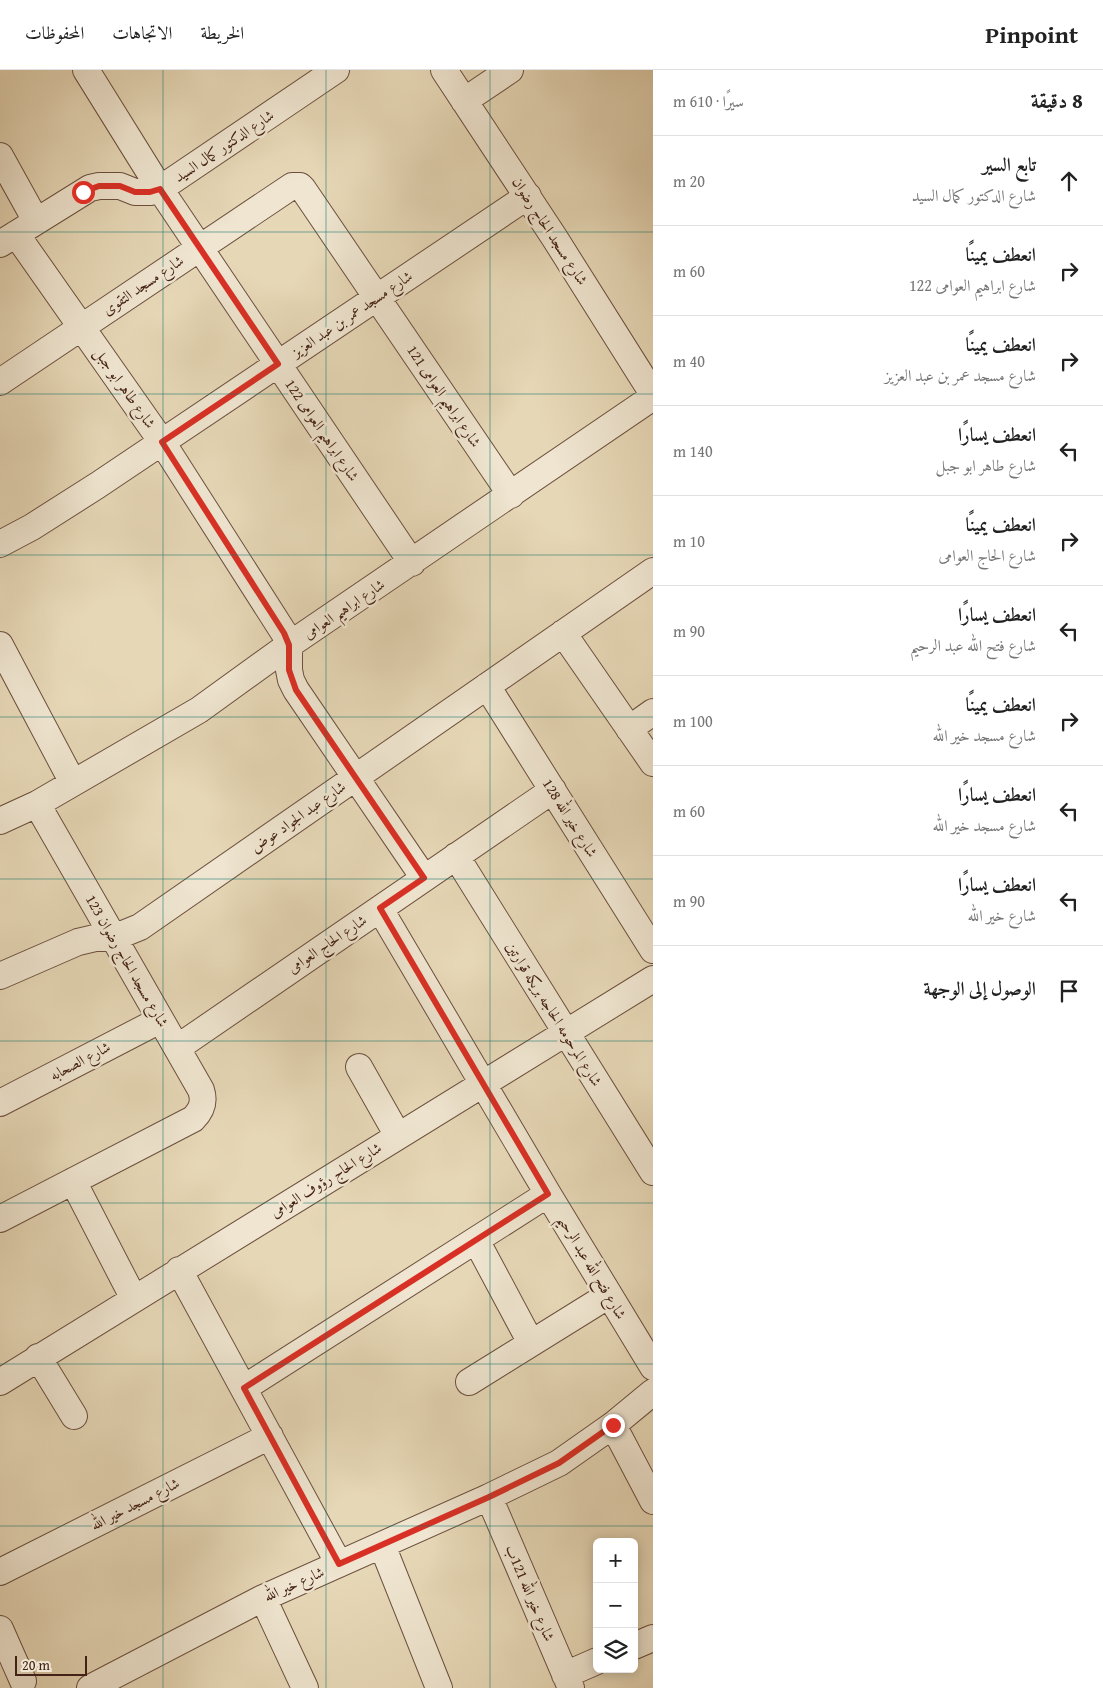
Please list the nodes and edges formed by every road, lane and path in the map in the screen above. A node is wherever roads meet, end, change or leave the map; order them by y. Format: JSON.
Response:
{"nodes":[{"id":1,"x":86,"y":70,"type":"edge"},
{"id":2,"x":336,"y":70,"type":"edge"},
{"id":3,"x":444,"y":70,"type":"edge"},
{"id":4,"x":510,"y":70,"type":"edge"},
{"id":5,"x":464,"y":100,"type":"junction"},
{"id":6,"x":0,"y":156,"type":"edge"},
{"id":7,"x":160,"y":189,"type":"junction"},
{"id":8,"x":528,"y":196,"type":"junction"},
{"id":9,"x":17,"y":233,"type":"edge"},
{"id":10,"x":199,"y":247,"type":"junction"},
{"id":11,"x":377,"y":298,"type":"junction"},
{"id":12,"x":82,"y":327,"type":"junction"},
{"id":13,"x":278,"y":364,"type":"junction"},
{"id":14,"x":0,"y":382,"type":"edge"},
{"id":15,"x":653,"y":395,"type":"edge"},
{"id":16,"x":162,"y":442,"type":"junction"},
{"id":17,"x":511,"y":495,"type":"junction"},
{"id":18,"x":0,"y":544,"type":"edge"},
{"id":19,"x":412,"y":563,"type":"junction"},
{"id":20,"x":653,"y":571,"type":"edge"},
{"id":21,"x":563,"y":633,"type":"junction"},
{"id":22,"x":0,"y":645,"type":"edge"},
{"id":23,"x":289,"y":645,"type":"junction"},
{"id":24,"x":487,"y":686,"type":"junction"},
{"id":25,"x":653,"y":712,"type":"edge"},
{"id":26,"x":629,"y":729,"type":"junction"},
{"id":27,"x":653,"y":763,"type":"edge"},
{"id":28,"x":356,"y":777,"type":"junction"},
{"id":29,"x":73,"y":783,"type":"junction"},
{"id":30,"x":552,"y":790,"type":"junction"},
{"id":31,"x":37,"y":804,"type":"junction"},
{"id":32,"x":0,"y":822,"type":"edge"},
{"id":33,"x":456,"y":856,"type":"junction"},
{"id":34,"x":424,"y":878,"type":"junction"},
{"id":35,"x":380,"y":908,"type":"junction"},
{"id":36,"x":114,"y":938,"type":"junction"},
{"id":37,"x":651,"y":942,"type":"edge"},
{"id":38,"x":0,"y":976,"type":"edge"},
{"id":39,"x":653,"y":979,"type":"edge"},
{"id":40,"x":160,"y":1020,"type":"junction"},
{"id":41,"x":566,"y":1032,"type":"junction"},
{"id":42,"x":177,"y":1048,"type":"junction"},
{"id":43,"x":359,"y":1067,"type":"dead end"},
{"id":44,"x":483,"y":1083,"type":"junction"},
{"id":45,"x":0,"y":1103,"type":"edge"},
{"id":46,"x":398,"y":1136,"type":"junction"},
{"id":47,"x":651,"y":1163,"type":"edge"},
{"id":48,"x":73,"y":1181,"type":"junction"},
{"id":49,"x":548,"y":1194,"type":"junction"},
{"id":50,"x":0,"y":1219,"type":"edge"},
{"id":51,"x":476,"y":1240,"type":"junction"},
{"id":52,"x":179,"y":1270,"type":"junction"},
{"id":53,"x":609,"y":1295,"type":"junction"},
{"id":54,"x":134,"y":1299,"type":"junction"},
{"id":55,"x":530,"y":1343,"type":"junction"},
{"id":56,"x":38,"y":1357,"type":"junction"},
{"id":57,"x":653,"y":1367,"type":"edge"},
{"id":58,"x":0,"y":1382,"type":"edge"},
{"id":59,"x":469,"y":1382,"type":"dead end"},
{"id":60,"x":244,"y":1388,"type":"junction"},
{"id":61,"x":653,"y":1392,"type":"edge"},
{"id":62,"x":74,"y":1416,"type":"dead end"},
{"id":63,"x":613,"y":1425,"type":"junction"},
{"id":64,"x":270,"y":1436,"type":"junction"},
{"id":65,"x":489,"y":1497,"type":"junction"},
{"id":66,"x":653,"y":1501,"type":"edge"},
{"id":67,"x":382,"y":1545,"type":"junction"},
{"id":68,"x":339,"y":1564,"type":"junction"},
{"id":69,"x":0,"y":1572,"type":"edge"},
{"id":70,"x":263,"y":1598,"type":"junction"},
{"id":71,"x":0,"y":1629,"type":"edge"},
{"id":72,"x":653,"y":1638,"type":"edge"},
{"id":73,"x":638,"y":1644,"type":"edge"},
{"id":74,"x":593,"y":1664,"type":"edge"},
{"id":75,"x":23,"y":1681,"type":"dead end"},
{"id":76,"x":568,"y":1681,"type":"edge"},
{"id":77,"x":90,"y":1688,"type":"edge"},
{"id":78,"x":305,"y":1688,"type":"edge"},
{"id":79,"x":439,"y":1688,"type":"edge"}],
"edges":[{"from":1,"to":7,"type":"street","name":"شارع ابراهيم العوامى 122"},
{"from":2,"to":7,"type":"street","name":"شارع الدكتور كمال السيد"},
{"from":3,"to":5,"type":"street","name":"شارع مسجد الحاج رضوان"},
{"from":4,"to":5,"type":"street"},
{"from":5,"to":8,"type":"street","name":"شارع مسجد الحاج رضوان"},
{"from":6,"to":9,"type":"street","name":"شارع طاهر ابو جبل"},
{"from":7,"to":9,"type":"street","name":"شارع الدكتور كمال السيد"},
{"from":7,"to":10,"type":"street","name":"شارع ابراهيم العوامى 122"},
{"from":8,"to":11,"type":"street","name":"شارع مسجد عمر بن عبد العزيز"},
{"from":8,"to":15,"type":"street","name":"شارع مسجد الحاج رضوان"},
{"from":9,"to":12,"type":"street","name":"شارع طاهر ابو جبل"},
{"from":10,"to":11,"type":"street","name":"شارع مسجد التقوى"},
{"from":10,"to":12,"type":"street","name":"شارع مسجد التقوى"},
{"from":10,"to":13,"type":"street","name":"شارع ابراهيم العوامى 122"},
{"from":11,"to":13,"type":"street","name":"شارع مسجد عمر بن عبد العزيز"},
{"from":11,"to":17,"type":"street","name":"شارع ابراهيم العوامى 121"},
{"from":12,"to":14,"type":"street","name":"شارع مسجد التقوى"},
{"from":12,"to":16,"type":"street","name":"شارع طاهر ابو جبل"},
{"from":13,"to":16,"type":"street","name":"شارع مسجد عمر بن عبد العزيز"},
{"from":13,"to":19,"type":"street","name":"شارع ابراهيم العوامى 122"},
{"from":15,"to":17,"type":"street","name":"شارع ابراهيم العوامى"},
{"from":16,"to":18,"type":"street","name":"شارع مسجد عمر بن عبد العزيز"},
{"from":16,"to":23,"type":"street","name":"شارع طاهر ابو جبل"},
{"from":17,"to":19,"type":"street","name":"شارع ابراهيم العوامى"},
{"from":19,"to":23,"type":"street","name":"شارع ابراهيم العوامى"},
{"from":20,"to":21,"type":"street","name":"شارع عبد الجواد عوض"},
{"from":21,"to":24,"type":"street","name":"شارع عبد الجواد عوض"},
{"from":21,"to":26,"type":"street"},
{"from":22,"to":29,"type":"street"},
{"from":23,"to":28,"type":"street","name":"شارع طاهر ابو جبل"},
{"from":23,"to":29,"type":"street","name":"شارع ابراهيم العوامى"},
{"from":24,"to":28,"type":"street","name":"شارع عبد الجواد عوض"},
{"from":24,"to":30,"type":"street","name":"شارع خير الله 128"},
{"from":25,"to":26,"type":"street"},
{"from":26,"to":27,"type":"street"},
{"from":28,"to":34,"type":"street","name":"شارع طاهر ابو جبل"},
{"from":28,"to":36,"type":"street","name":"شارع عبد الجواد عوض"},
{"from":29,"to":31,"type":"street","name":"شارع ابراهيم العوامى"},
{"from":30,"to":33,"type":"street","name":"شارع الحاج العوامى"},
{"from":30,"to":37,"type":"street","name":"شارع خير الله 128"},
{"from":31,"to":32,"type":"street","name":"شارع ابراهيم العوامى"},
{"from":31,"to":36,"type":"street","name":"شارع مسجد الحاج رضوان 123"},
{"from":33,"to":34,"type":"street","name":"شارع الحاج العوامى"},
{"from":33,"to":41,"type":"street","name":"شارع المرحومه الحاجه بريكه قوارتين"},
{"from":34,"to":35,"type":"street","name":"شارع الحاج العوامى"},
{"from":35,"to":42,"type":"street","name":"شارع الحاج العوامى"},
{"from":35,"to":44,"type":"street","name":"شارع فتح الله عبد الرحيم"},
{"from":36,"to":38,"type":"street","name":"شارع عبد الجواد عوض"},
{"from":36,"to":40,"type":"street","name":"شارع مسجد الحاج رضوان 123"},
{"from":39,"to":41,"type":"street","name":"شارع الحاج رؤوف العوامى"},
{"from":40,"to":42,"type":"street","name":"شارع مسجد الحاج رضوان 123"},
{"from":40,"to":45,"type":"street","name":"شارع الصحابه"},
{"from":41,"to":44,"type":"street","name":"شارع الحاج رؤوف العوامى"},
{"from":41,"to":47,"type":"street","name":"شارع المرحومه الحاجه بريكه قوارتين"},
{"from":42,"to":48,"type":"street","name":"شارع مسجد الحاج رضوان 123"},
{"from":43,"to":46,"type":"street"},
{"from":44,"to":46,"type":"street","name":"شارع الحاج رؤوف العوامى"},
{"from":44,"to":49,"type":"street","name":"شارع فتح الله عبد الرحيم"},
{"from":46,"to":52,"type":"street","name":"شارع الحاج رؤوف العوامى"},
{"from":48,"to":50,"type":"street"},
{"from":48,"to":54,"type":"street"},
{"from":49,"to":51,"type":"street"},
{"from":49,"to":53,"type":"street","name":"شارع فتح الله عبد الرحيم"},
{"from":51,"to":55,"type":"street"},
{"from":51,"to":60,"type":"street"},
{"from":52,"to":54,"type":"street","name":"شارع الحاج رؤوف العوامى"},
{"from":52,"to":60,"type":"street"},
{"from":53,"to":55,"type":"street"},
{"from":53,"to":57,"type":"street","name":"شارع فتح الله عبد الرحيم"},
{"from":54,"to":56,"type":"street","name":"شارع الحاج رؤوف العوامى"},
{"from":55,"to":59,"type":"street"},
{"from":56,"to":58,"type":"street","name":"شارع الحاج رؤوف العوامى"},
{"from":56,"to":62,"type":"street"},
{"from":60,"to":64,"type":"street"},
{"from":61,"to":63,"type":"street","name":"شارع خير الله"},
{"from":63,"to":65,"type":"street","name":"شارع خير الله"},
{"from":63,"to":66,"type":"street"},
{"from":64,"to":68,"type":"street"},
{"from":64,"to":69,"type":"street","name":"شارع مسجد خير الله"},
{"from":65,"to":67,"type":"street","name":"شارع خير الله"},
{"from":65,"to":76,"type":"street","name":"شارع خير الله 121ب"},
{"from":67,"to":68,"type":"street","name":"شارع خير الله"},
{"from":67,"to":79,"type":"street"},
{"from":68,"to":70,"type":"street","name":"شارع خير الله"},
{"from":70,"to":77,"type":"street","name":"شارع خير الله"},
{"from":70,"to":78,"type":"street"},
{"from":71,"to":75,"type":"street"},
{"from":72,"to":73,"type":"street"},
{"from":74,"to":76,"type":"street"}]}
